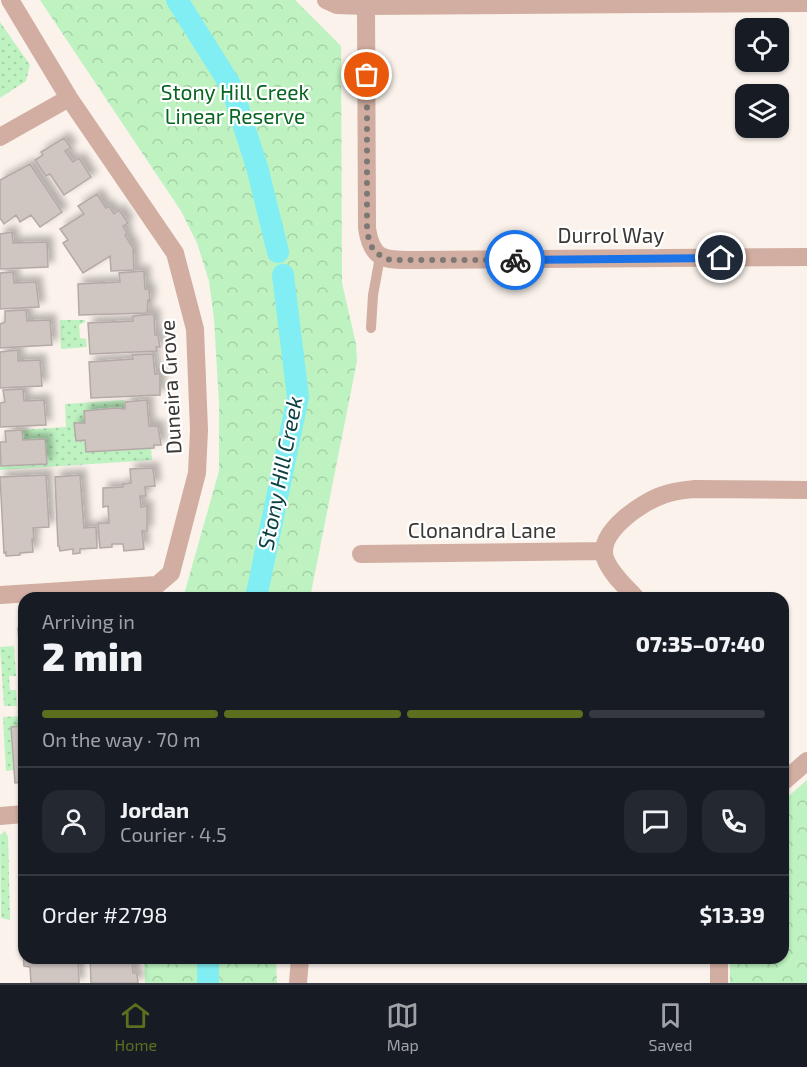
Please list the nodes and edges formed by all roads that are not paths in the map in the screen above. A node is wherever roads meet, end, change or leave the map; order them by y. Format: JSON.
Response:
{"nodes":[{"id":1,"x":10,"y":0,"type":"edge"},
{"id":2,"x":326,"y":0,"type":"edge"},
{"id":3,"x":807,"y":3,"type":"edge"},
{"id":4,"x":366,"y":6,"type":"junction"},
{"id":5,"x":69,"y":98,"type":"junction"},
{"id":6,"x":0,"y":137,"type":"edge"},
{"id":7,"x":380,"y":257,"type":"junction"},
{"id":8,"x":807,"y":257,"type":"edge"},
{"id":9,"x":371,"y":328,"type":"dead end"},
{"id":10,"x":807,"y":490,"type":"edge"},
{"id":11,"x":604,"y":551,"type":"junction"},
{"id":12,"x":361,"y":554,"type":"dead end"},
{"id":13,"x":47,"y":592,"type":"edge"},
{"id":14,"x":631,"y":592,"type":"edge"},
{"id":15,"x":18,"y":594,"type":"edge"},
{"id":16,"x":0,"y":595,"type":"edge"},
{"id":17,"x":807,"y":761,"type":"edge"},
{"id":18,"x":789,"y":773,"type":"edge"},
{"id":19,"x":18,"y":814,"type":"edge"},
{"id":20,"x":0,"y":816,"type":"edge"},
{"id":21,"x":719,"y":964,"type":"edge"},
{"id":22,"x":719,"y":983,"type":"edge"}],
"edges":[{"from":1,"to":5,"type":"street","name":"Duneira Grove"},
{"from":2,"to":4,"type":"street"},
{"from":3,"to":4,"type":"street"},
{"from":4,"to":7,"type":"street"},
{"from":5,"to":6,"type":"street"},
{"from":5,"to":13,"type":"street","name":"Duneira Grove"},
{"from":7,"to":8,"type":"street","name":"Durrol Way"},
{"from":7,"to":9,"type":"lane"},
{"from":10,"to":11,"type":"street"},
{"from":11,"to":12,"type":"street","name":"Clonandra Lane"},
{"from":11,"to":14,"type":"street"},
{"from":15,"to":16,"type":"street","name":"Duneira Grove"},
{"from":17,"to":18,"type":"street"},
{"from":19,"to":20,"type":"street"},
{"from":21,"to":22,"type":"street"}]}
